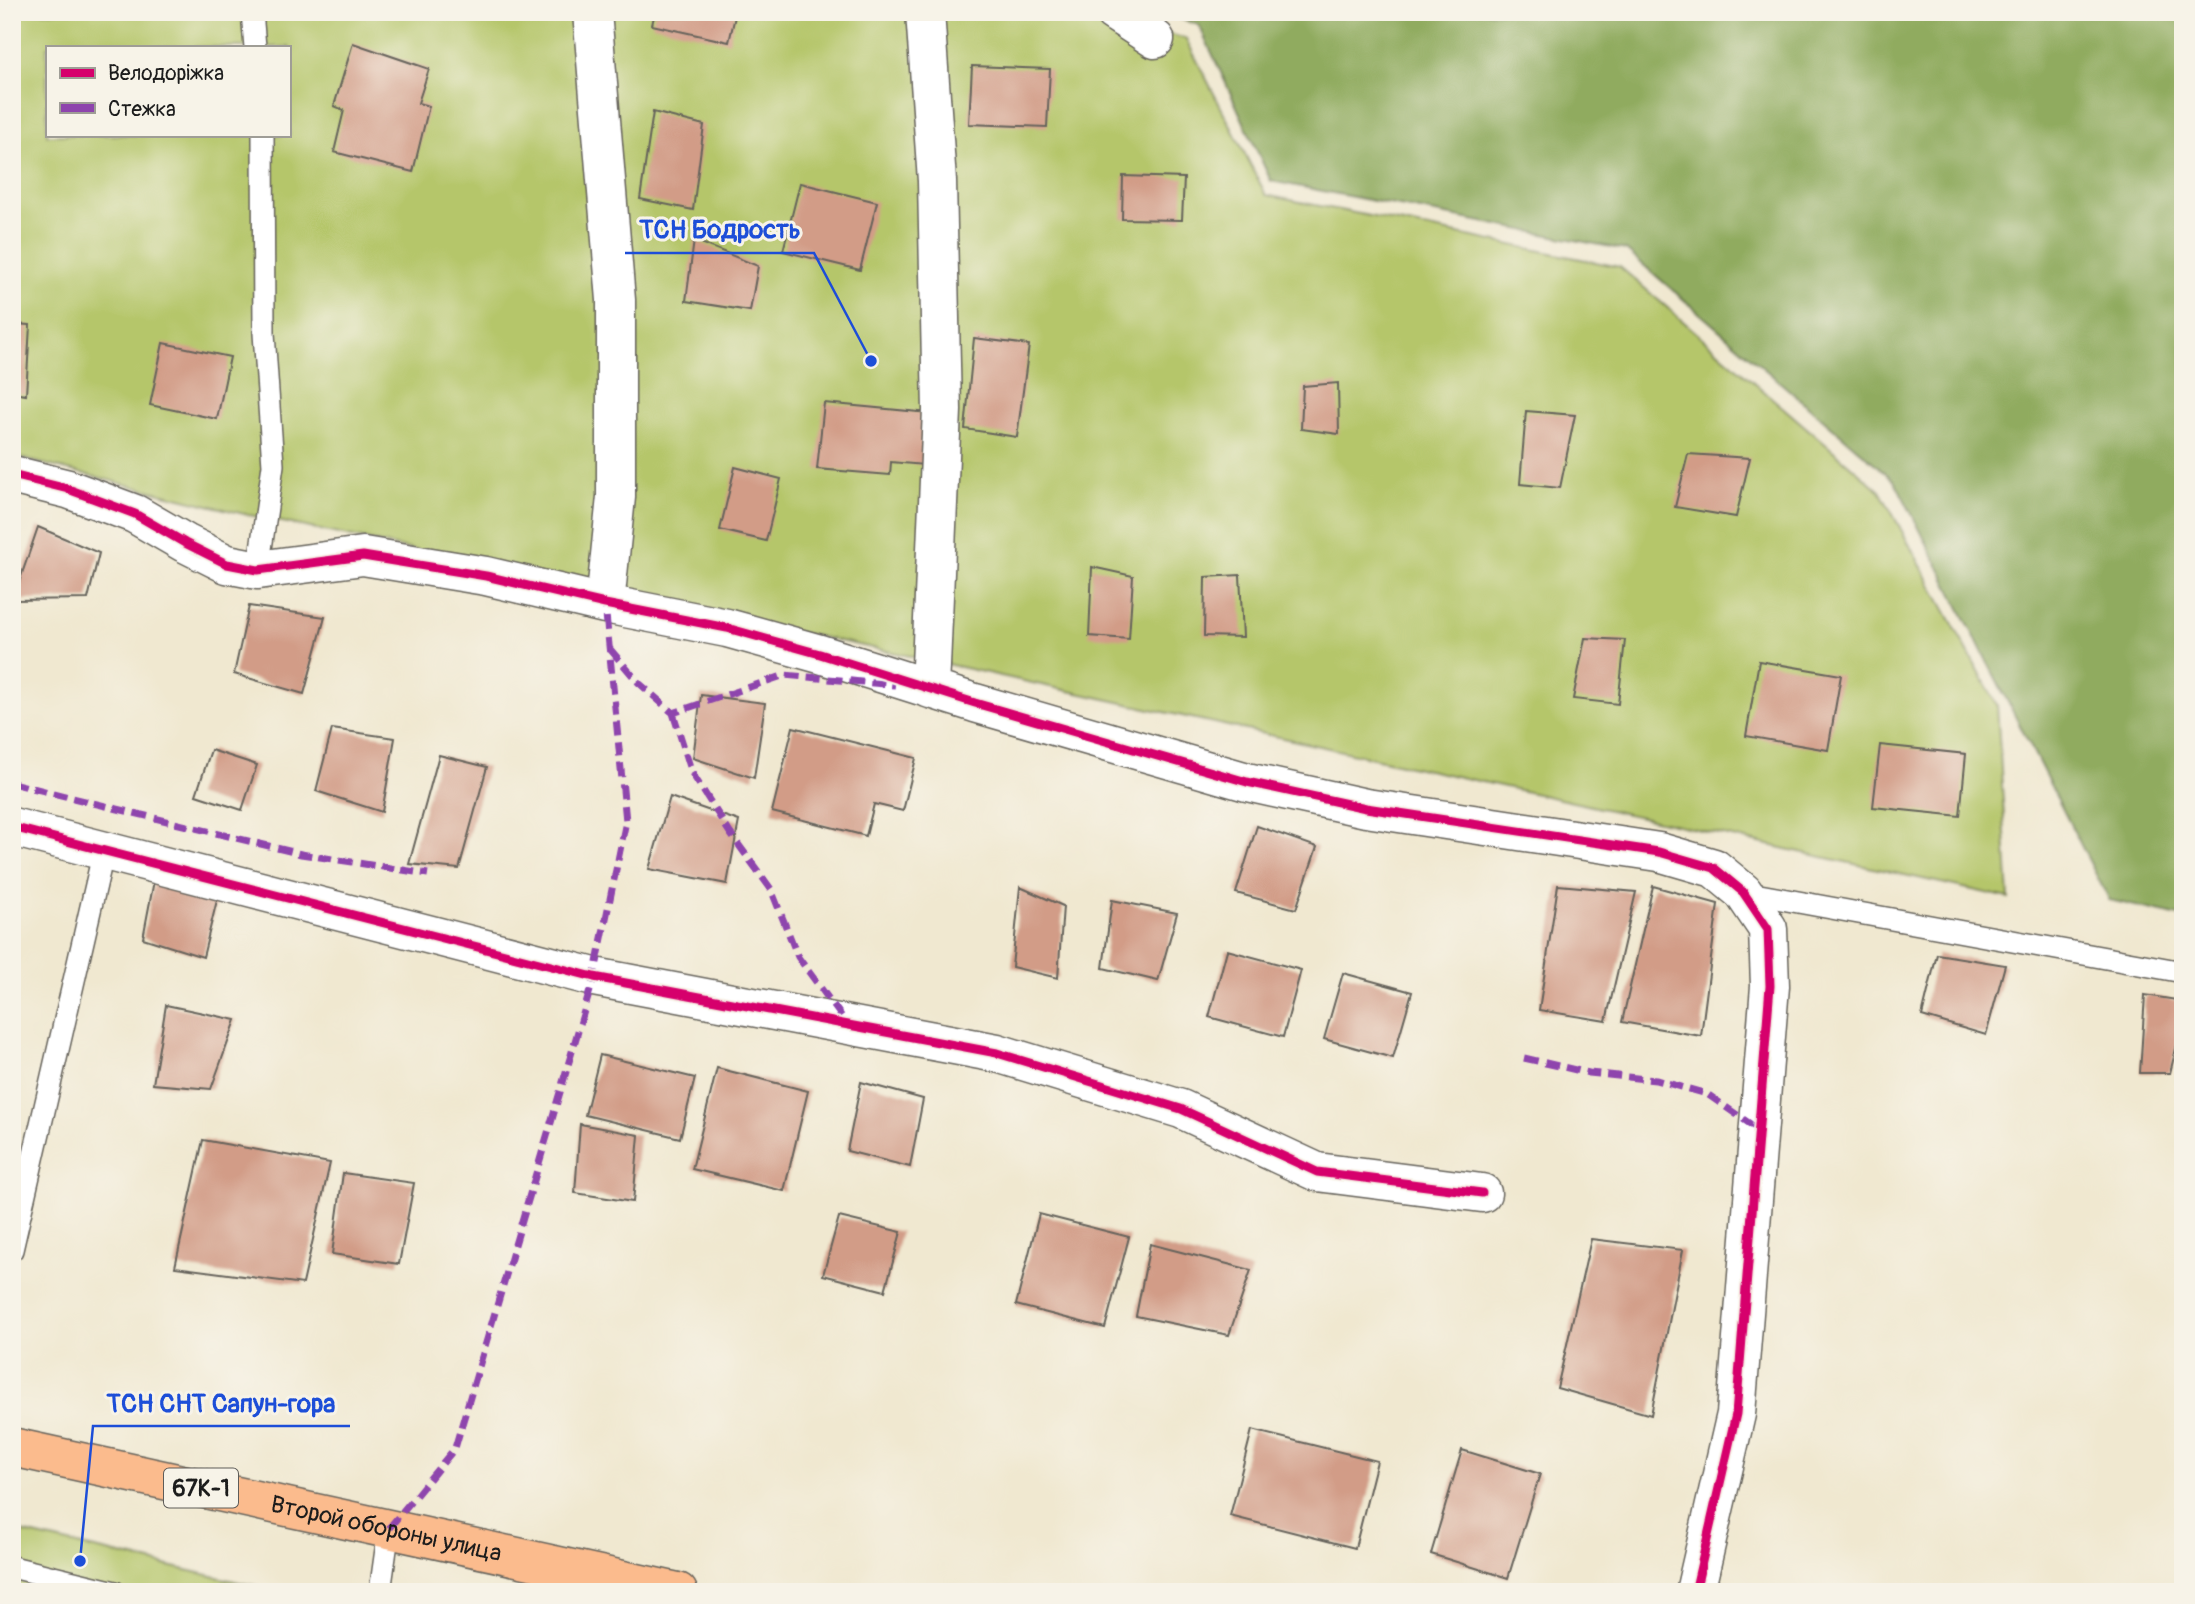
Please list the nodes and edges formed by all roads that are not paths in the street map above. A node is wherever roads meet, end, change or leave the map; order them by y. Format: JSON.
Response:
{"nodes":[{"id":1,"x":252,"y":12,"type":"edge"},
{"id":2,"x":593,"y":12,"type":"edge"},
{"id":3,"x":925,"y":12,"type":"edge"},
{"id":4,"x":1114,"y":12,"type":"edge"},
{"id":5,"x":1155,"y":39,"type":"dead end"},
{"id":6,"x":255,"y":46,"type":"edge"},
{"id":7,"x":262,"y":136,"type":"edge"},
{"id":8,"x":12,"y":475,"type":"edge"},
{"id":9,"x":258,"y":570,"type":"junction"},
{"id":10,"x":605,"y":604,"type":"junction"},
{"id":11,"x":930,"y":689,"type":"junction"},
{"id":12,"x":12,"y":827,"type":"edge"},
{"id":13,"x":104,"y":850,"type":"junction"},
{"id":14,"x":1743,"y":892,"type":"junction"},
{"id":15,"x":2183,"y":972,"type":"edge"},
{"id":16,"x":1482,"y":1193,"type":"dead end"},
{"id":17,"x":12,"y":1250,"type":"edge"},
{"id":18,"x":12,"y":1447,"type":"edge"},
{"id":19,"x":389,"y":1528,"type":"junction"},
{"id":20,"x":12,"y":1567,"type":"edge"},
{"id":21,"x":636,"y":1587,"type":"edge"},
{"id":22,"x":115,"y":1592,"type":"edge"},
{"id":23,"x":380,"y":1592,"type":"edge"},
{"id":24,"x":678,"y":1592,"type":"edge"},
{"id":25,"x":1695,"y":1592,"type":"edge"}],
"edges":[{"from":1,"to":6,"type":"lane"},
{"from":2,"to":10,"type":"street"},
{"from":3,"to":11,"type":"street"},
{"from":4,"to":5,"type":"street"},
{"from":7,"to":9,"type":"lane"},
{"from":8,"to":9,"type":"street"},
{"from":9,"to":10,"type":"street"},
{"from":10,"to":11,"type":"street"},
{"from":11,"to":14,"type":"street"},
{"from":12,"to":13,"type":"street"},
{"from":13,"to":16,"type":"street"},
{"from":13,"to":17,"type":"lane"},
{"from":14,"to":15,"type":"lane"},
{"from":14,"to":25,"type":"street"},
{"from":18,"to":19,"type":"main road","name":"Второй обороны улица","number":"67К-1"},
{"from":19,"to":21,"type":"main road","name":"Второй обороны улица","number":"67К-1"},
{"from":19,"to":23,"type":"lane"},
{"from":20,"to":22,"type":"lane"},
{"from":21,"to":24,"type":"main road","name":"Второй обороны улица","number":"67К-1"}]}
